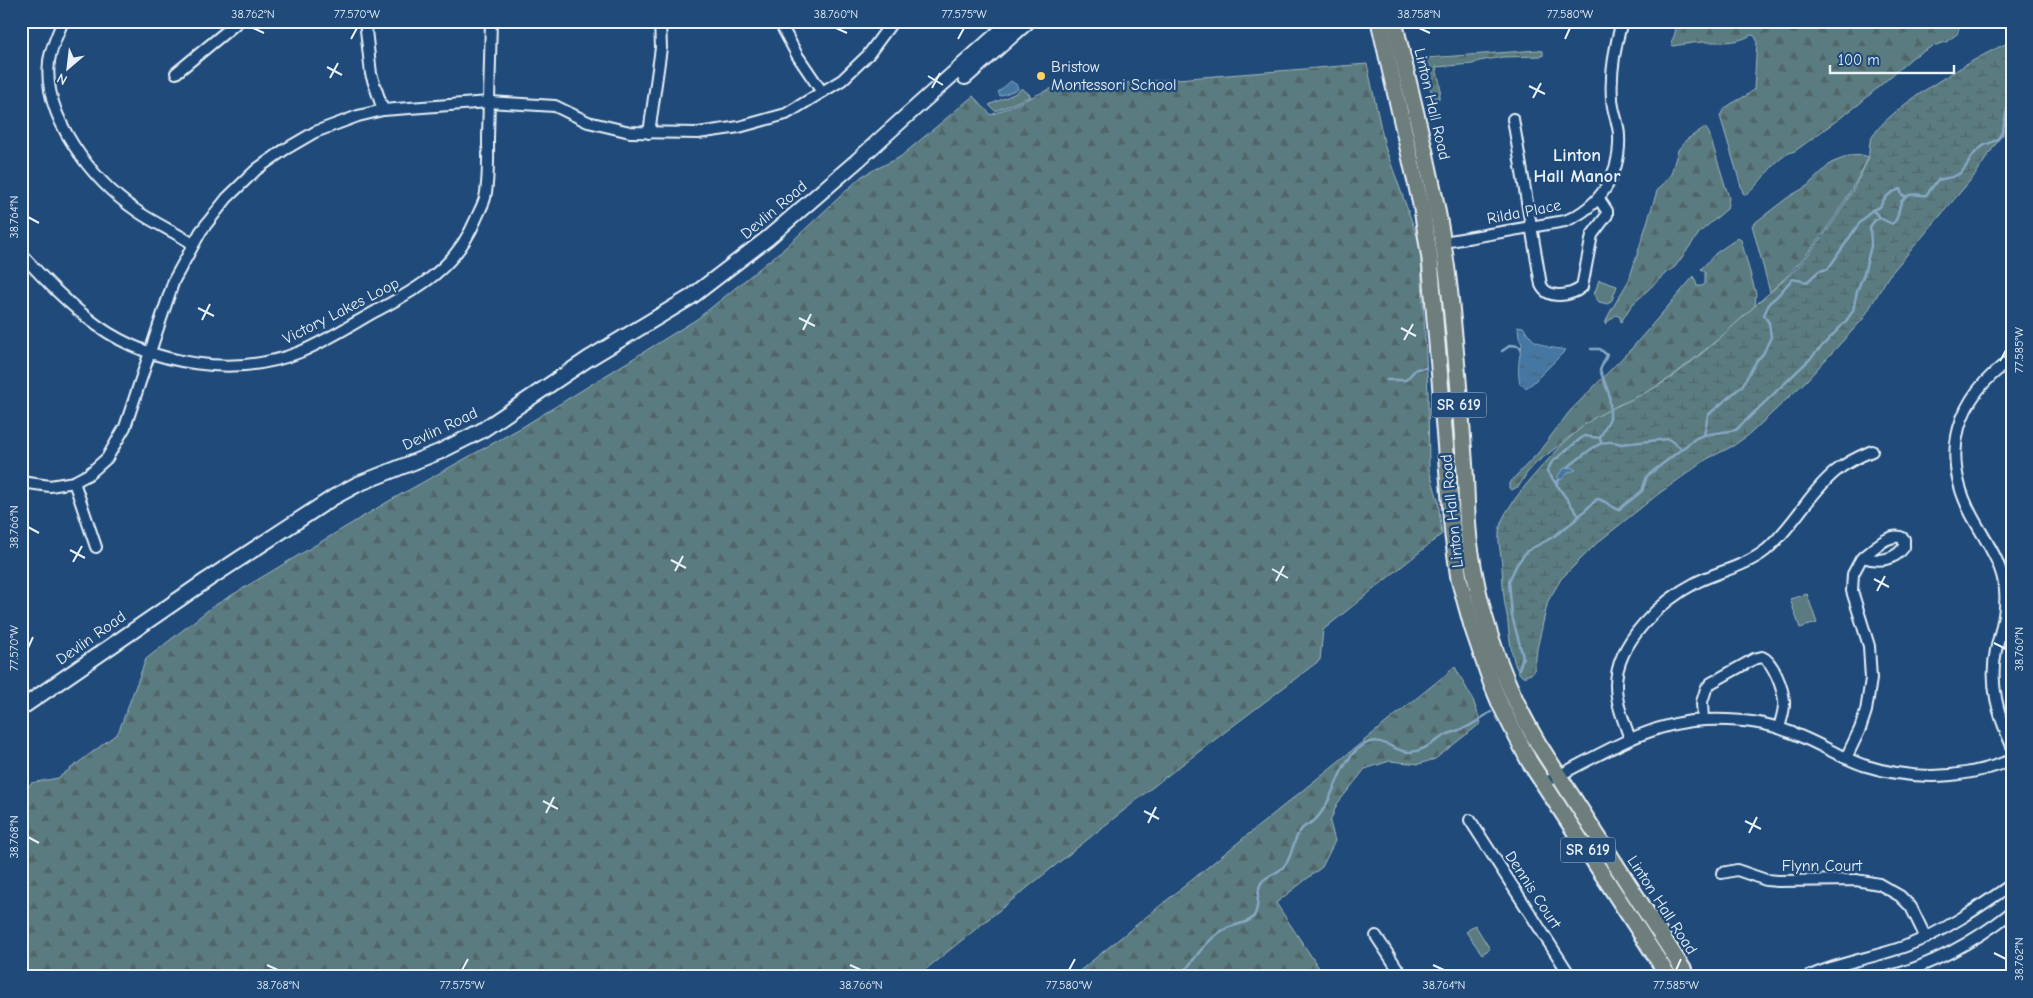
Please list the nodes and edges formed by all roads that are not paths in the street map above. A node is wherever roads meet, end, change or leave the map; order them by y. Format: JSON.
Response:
{"nodes":[{"id":1,"x":64,"y":21,"type":"edge"},
{"id":2,"x":239,"y":21,"type":"edge"},
{"id":3,"x":365,"y":21,"type":"edge"},
{"id":4,"x":491,"y":21,"type":"edge"},
{"id":5,"x":660,"y":21,"type":"edge"},
{"id":6,"x":780,"y":21,"type":"edge"},
{"id":7,"x":893,"y":21,"type":"edge"},
{"id":8,"x":1012,"y":21,"type":"edge"},
{"id":9,"x":1028,"y":21,"type":"edge"},
{"id":10,"x":1379,"y":21,"type":"edge"},
{"id":11,"x":1394,"y":21,"type":"edge"},
{"id":12,"x":1622,"y":21,"type":"edge"},
{"id":13,"x":176,"y":73,"type":"dead end"},
{"id":14,"x":822,"y":92,"type":"junction"},
{"id":15,"x":489,"y":102,"type":"junction"},
{"id":16,"x":383,"y":110,"type":"junction"},
{"id":17,"x":1513,"y":119,"type":"dead end"},
{"id":18,"x":649,"y":133,"type":"junction"},
{"id":19,"x":858,"y":160,"type":"junction"},
{"id":20,"x":1599,"y":199,"type":"junction"},
{"id":21,"x":1532,"y":227,"type":"junction"},
{"id":22,"x":1444,"y":242,"type":"junction"},
{"id":23,"x":193,"y":244,"type":"junction"},
{"id":24,"x":21,"y":254,"type":"edge"},
{"id":25,"x":151,"y":352,"type":"junction"},
{"id":26,"x":2012,"y":359,"type":"edge"},
{"id":27,"x":1872,"y":451,"type":"dead end"},
{"id":28,"x":21,"y":482,"type":"edge"},
{"id":29,"x":74,"y":482,"type":"junction"},
{"id":30,"x":96,"y":547,"type":"dead end"},
{"id":31,"x":1863,"y":557,"type":"dead end"},
{"id":32,"x":21,"y":708,"type":"edge"},
{"id":33,"x":1703,"y":720,"type":"junction"},
{"id":34,"x":1779,"y":728,"type":"junction"},
{"id":35,"x":1630,"y":739,"type":"junction"},
{"id":36,"x":2012,"y":746,"type":"edge"},
{"id":37,"x":1846,"y":758,"type":"junction"},
{"id":38,"x":2012,"y":760,"type":"edge"},
{"id":39,"x":1551,"y":780,"type":"junction"},
{"id":40,"x":1470,"y":820,"type":"dead end"},
{"id":41,"x":1722,"y":873,"type":"dead end"},
{"id":42,"x":2012,"y":884,"type":"edge"},
{"id":43,"x":2012,"y":912,"type":"edge"},
{"id":44,"x":1376,"y":936,"type":"dead end"},
{"id":45,"x":1926,"y":938,"type":"junction"},
{"id":46,"x":1403,"y":977,"type":"edge"},
{"id":47,"x":1571,"y":977,"type":"edge"},
{"id":48,"x":1669,"y":977,"type":"edge"},
{"id":49,"x":1688,"y":977,"type":"edge"},
{"id":50,"x":1808,"y":977,"type":"edge"},
{"id":51,"x":1888,"y":977,"type":"edge"}],
"edges":[{"from":1,"to":23,"type":"street"},
{"from":2,"to":13,"type":"street"},
{"from":3,"to":16,"type":"street"},
{"from":4,"to":15,"type":"street","name":"Victory Lakes Loop"},
{"from":5,"to":18,"type":"street"},
{"from":6,"to":14,"type":"street"},
{"from":7,"to":14,"type":"street"},
{"from":8,"to":19,"type":"main road","name":"Devlin Road"},
{"from":9,"to":19,"type":"main road","name":"Devlin Road"},
{"from":10,"to":39,"type":"main road","name":"Linton Hall Road","number":"SR 619"},
{"from":11,"to":22,"type":"main road","name":"Linton Hall Road","number":"SR 619"},
{"from":12,"to":20,"type":"street","name":"Rilda Place"},
{"from":14,"to":18,"type":"street"},
{"from":15,"to":16,"type":"street"},
{"from":15,"to":18,"type":"street"},
{"from":15,"to":25,"type":"street","name":"Victory Lakes Loop"},
{"from":16,"to":23,"type":"street"},
{"from":17,"to":21,"type":"street"},
{"from":19,"to":32,"type":"main road","name":"Devlin Road"},
{"from":20,"to":21,"type":"street","name":"Rilda Place"},
{"from":20,"to":21,"type":"street"},
{"from":21,"to":22,"type":"street","name":"Rilda Place"},
{"from":22,"to":39,"type":"main road","name":"Linton Hall Road","number":"SR 619"},
{"from":23,"to":25,"type":"street"},
{"from":24,"to":25,"type":"street","name":"Victory Lakes Loop"},
{"from":25,"to":29,"type":"street"},
{"from":26,"to":36,"type":"street"},
{"from":27,"to":35,"type":"street"},
{"from":28,"to":29,"type":"street"},
{"from":29,"to":30,"type":"street"},
{"from":31,"to":37,"type":"street"},
{"from":33,"to":34,"type":"street"},
{"from":33,"to":34,"type":"street"},
{"from":33,"to":35,"type":"street"},
{"from":34,"to":37,"type":"street"},
{"from":35,"to":39,"type":"street"},
{"from":37,"to":38,"type":"street"},
{"from":39,"to":48,"type":"main road","name":"Linton Hall Road","number":"SR 619"},
{"from":39,"to":49,"type":"main road","name":"Linton Hall Road","number":"SR 619"},
{"from":40,"to":47,"type":"street","name":"Dennis Court"},
{"from":41,"to":45,"type":"street","name":"Flynn Court"},
{"from":42,"to":45,"type":"street"},
{"from":43,"to":51,"type":"street"},
{"from":44,"to":46,"type":"street"},
{"from":45,"to":50,"type":"street"}]}
